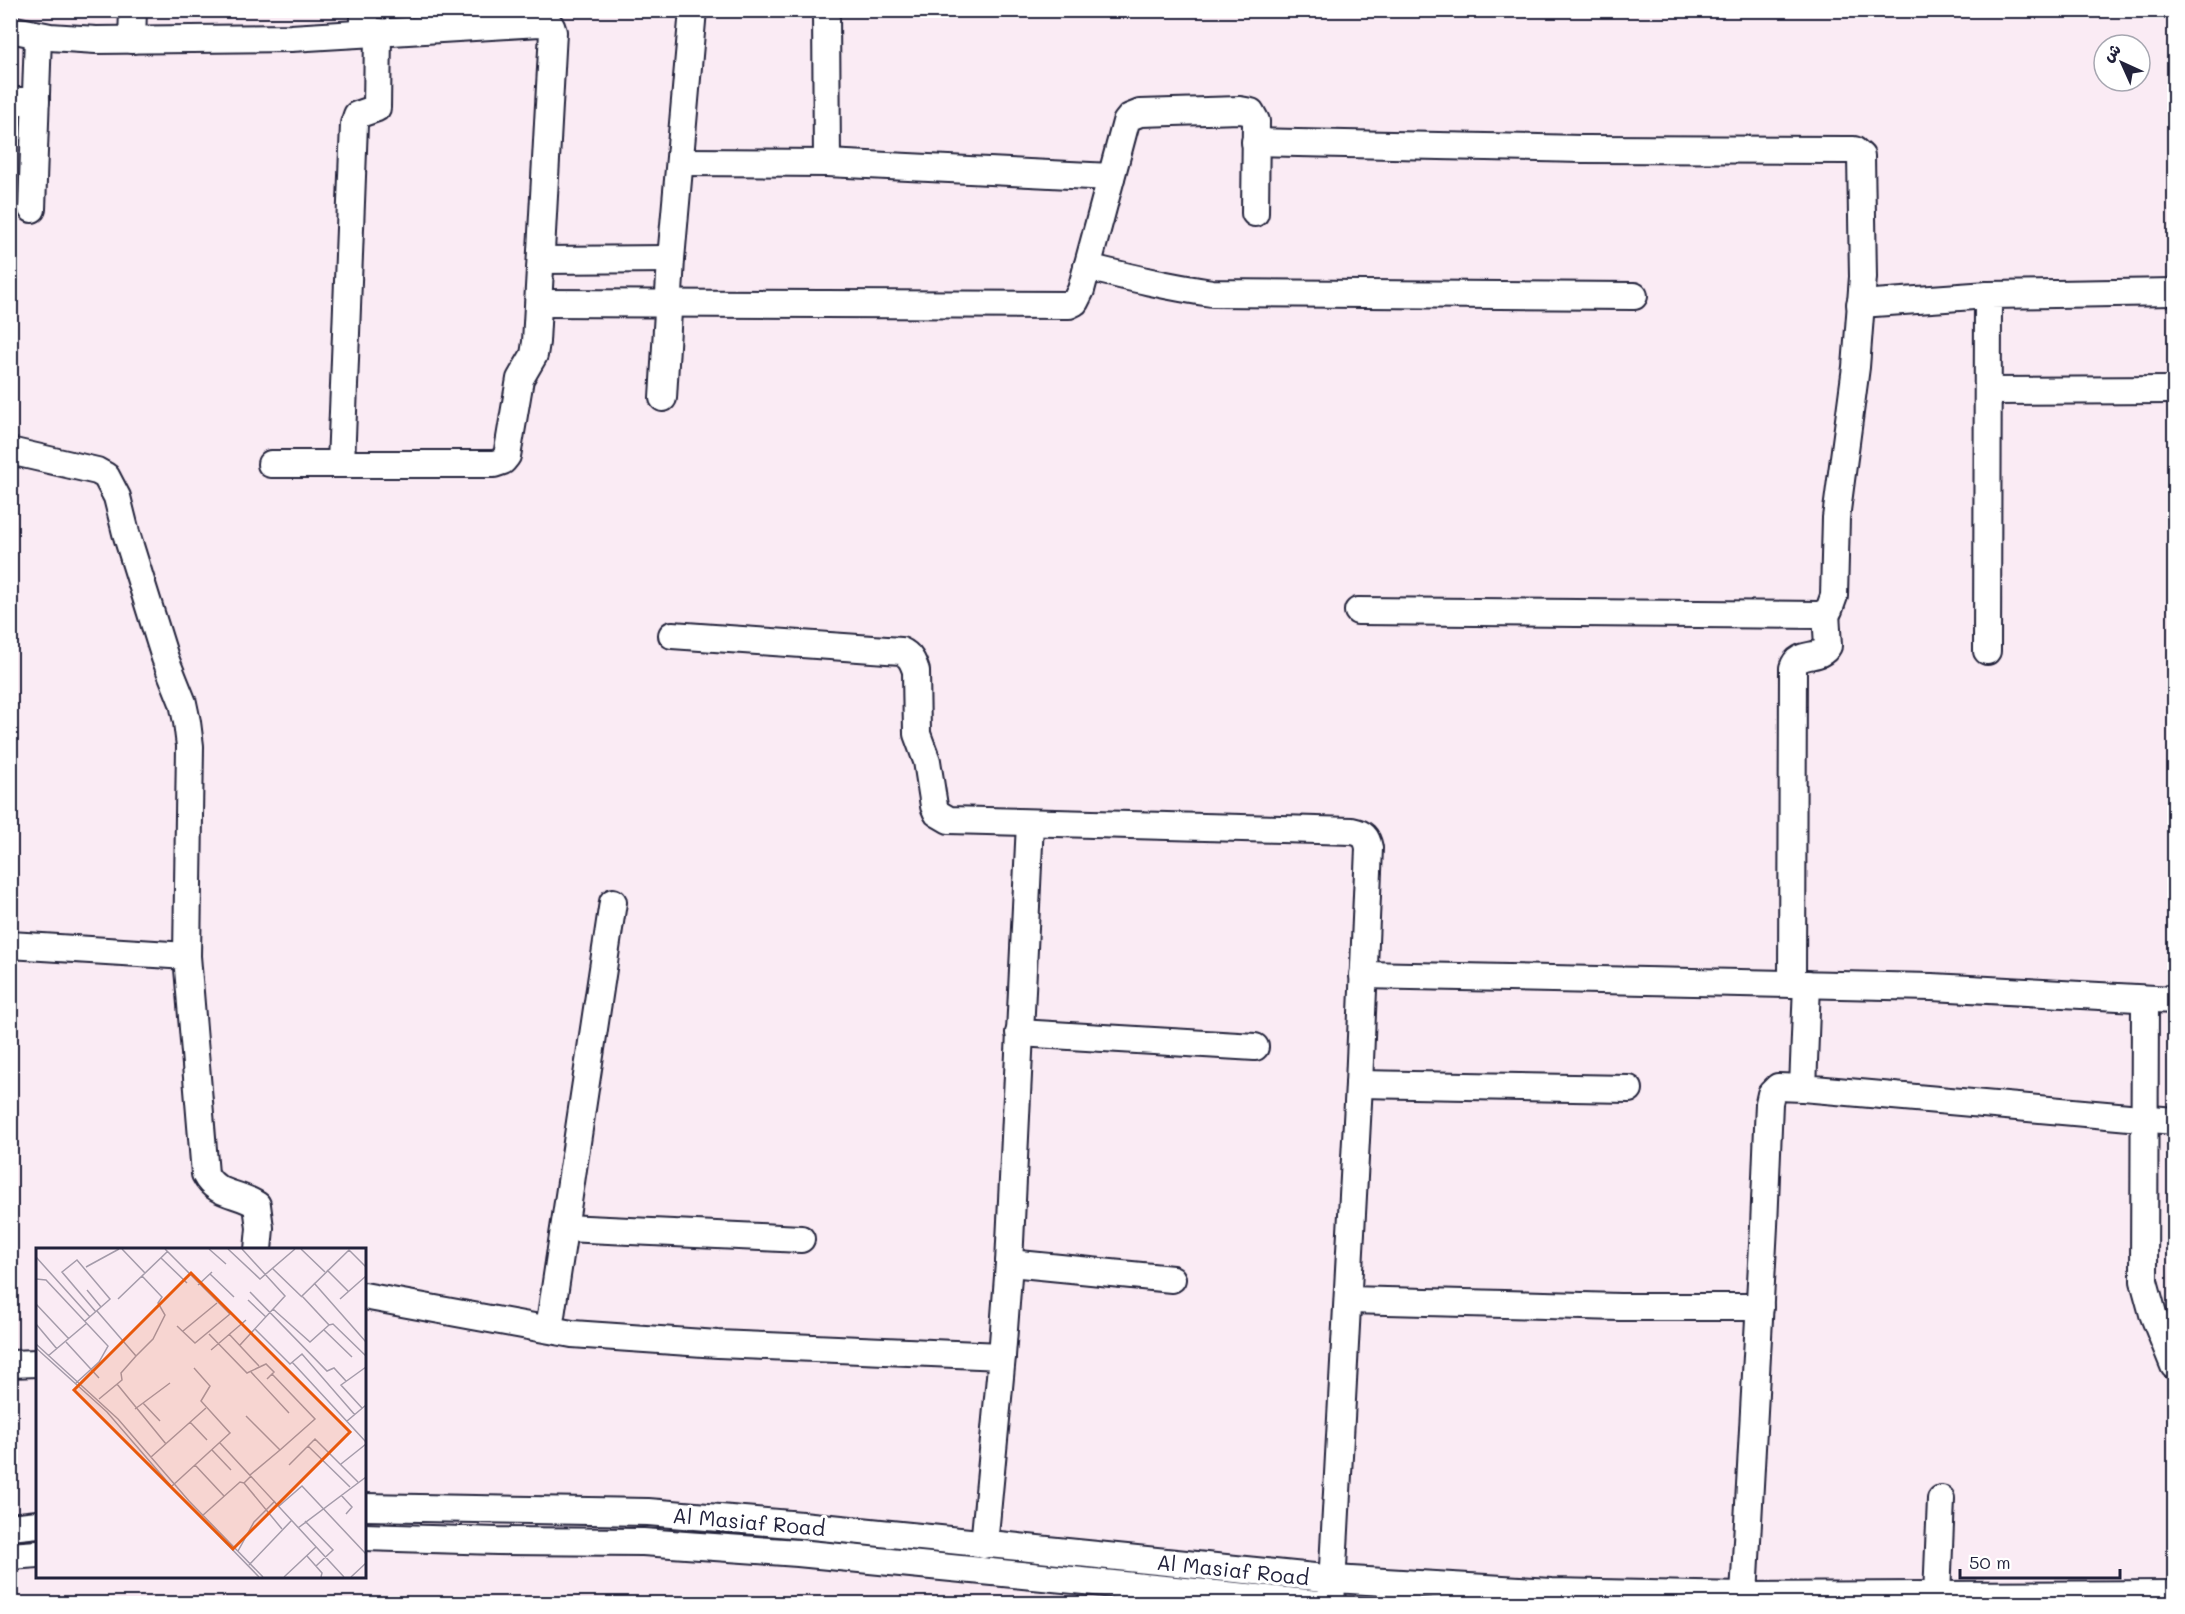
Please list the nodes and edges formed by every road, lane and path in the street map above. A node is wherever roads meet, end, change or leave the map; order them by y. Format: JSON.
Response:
{"nodes":[{"id":1,"x":133,"y":10,"type":"edge"},
{"id":2,"x":693,"y":10,"type":"edge"},
{"id":3,"x":826,"y":10,"type":"edge"},
{"id":4,"x":369,"y":25,"type":"edge"},
{"id":5,"x":10,"y":29,"type":"edge"},
{"id":6,"x":38,"y":36,"type":"junction"},
{"id":7,"x":132,"y":40,"type":"junction"},
{"id":8,"x":10,"y":101,"type":"edge"},
{"id":9,"x":36,"y":101,"type":"junction"},
{"id":10,"x":1255,"y":142,"type":"junction"},
{"id":11,"x":680,"y":162,"type":"junction"},
{"id":12,"x":827,"y":163,"type":"junction"},
{"id":13,"x":1111,"y":177,"type":"junction"},
{"id":14,"x":32,"y":209,"type":"dead end"},
{"id":15,"x":1255,"y":213,"type":"dead end"},
{"id":16,"x":670,"y":259,"type":"junction"},
{"id":17,"x":541,"y":260,"type":"junction"},
{"id":18,"x":1087,"y":267,"type":"junction"},
{"id":19,"x":2175,"y":292,"type":"edge"},
{"id":20,"x":1988,"y":294,"type":"junction"},
{"id":21,"x":1634,"y":296,"type":"dead end"},
{"id":22,"x":539,"y":303,"type":"junction"},
{"id":23,"x":668,"y":303,"type":"junction"},
{"id":24,"x":1860,"y":304,"type":"junction"},
{"id":25,"x":2175,"y":390,"type":"edge"},
{"id":26,"x":1988,"y":391,"type":"junction"},
{"id":27,"x":663,"y":398,"type":"dead end"},
{"id":28,"x":10,"y":452,"type":"edge"},
{"id":29,"x":271,"y":464,"type":"dead end"},
{"id":30,"x":341,"y":464,"type":"junction"},
{"id":31,"x":1358,"y":612,"type":"dead end"},
{"id":32,"x":1826,"y":613,"type":"junction"},
{"id":33,"x":672,"y":634,"type":"dead end"},
{"id":34,"x":1987,"y":651,"type":"dead end"},
{"id":35,"x":1030,"y":823,"type":"junction"},
{"id":36,"x":612,"y":902,"type":"dead end"},
{"id":37,"x":10,"y":945,"type":"edge"},
{"id":38,"x":187,"y":956,"type":"junction"},
{"id":39,"x":1363,"y":975,"type":"junction"},
{"id":40,"x":1800,"y":984,"type":"junction"},
{"id":41,"x":2145,"y":999,"type":"junction"},
{"id":42,"x":2175,"y":1000,"type":"edge"},
{"id":43,"x":1019,"y":1033,"type":"junction"},
{"id":44,"x":1255,"y":1047,"type":"dead end"},
{"id":45,"x":1359,"y":1084,"type":"junction"},
{"id":46,"x":1803,"y":1088,"type":"junction"},
{"id":47,"x":1629,"y":1089,"type":"dead end"},
{"id":48,"x":2144,"y":1118,"type":"junction"},
{"id":49,"x":2175,"y":1121,"type":"edge"},
{"id":50,"x":565,"y":1228,"type":"junction"},
{"id":51,"x":801,"y":1239,"type":"dead end"},
{"id":52,"x":258,"y":1248,"type":"edge"},
{"id":53,"x":1009,"y":1263,"type":"junction"},
{"id":54,"x":1172,"y":1279,"type":"dead end"},
{"id":55,"x":366,"y":1296,"type":"edge"},
{"id":56,"x":1348,"y":1300,"type":"junction"},
{"id":57,"x":1760,"y":1307,"type":"junction"},
{"id":58,"x":549,"y":1329,"type":"junction"},
{"id":59,"x":1002,"y":1356,"type":"junction"},
{"id":60,"x":10,"y":1364,"type":"edge"},
{"id":61,"x":36,"y":1364,"type":"edge"},
{"id":62,"x":2175,"y":1366,"type":"edge"},
{"id":63,"x":1941,"y":1499,"type":"dead end"},
{"id":64,"x":366,"y":1507,"type":"edge"},
{"id":65,"x":36,"y":1524,"type":"edge"},
{"id":66,"x":10,"y":1527,"type":"edge"},
{"id":67,"x":366,"y":1537,"type":"edge"},
{"id":68,"x":984,"y":1545,"type":"junction"},
{"id":69,"x":36,"y":1554,"type":"edge"},
{"id":70,"x":10,"y":1556,"type":"edge"},
{"id":71,"x":1333,"y":1591,"type":"edge"},
{"id":72,"x":2175,"y":1594,"type":"edge"},
{"id":73,"x":1744,"y":1596,"type":"junction"},
{"id":74,"x":1937,"y":1596,"type":"junction"},
{"id":75,"x":1318,"y":1604,"type":"edge"}],
"edges":[{"from":1,"to":7,"type":"street"},
{"from":2,"to":11,"type":"street"},
{"from":3,"to":12,"type":"street"},
{"from":4,"to":7,"type":"street"},
{"from":4,"to":17,"type":"street"},
{"from":4,"to":30,"type":"street"},
{"from":5,"to":6,"type":"street"},
{"from":6,"to":7,"type":"street"},
{"from":6,"to":9,"type":"street"},
{"from":8,"to":9,"type":"street"},
{"from":9,"to":14,"type":"street"},
{"from":10,"to":13,"type":"street"},
{"from":10,"to":15,"type":"street"},
{"from":10,"to":24,"type":"street"},
{"from":11,"to":12,"type":"street"},
{"from":11,"to":16,"type":"street"},
{"from":12,"to":13,"type":"street"},
{"from":13,"to":18,"type":"street"},
{"from":16,"to":17,"type":"street"},
{"from":16,"to":23,"type":"street"},
{"from":17,"to":22,"type":"street"},
{"from":18,"to":21,"type":"street"},
{"from":18,"to":23,"type":"street"},
{"from":19,"to":20,"type":"street"},
{"from":20,"to":24,"type":"street"},
{"from":20,"to":26,"type":"street"},
{"from":22,"to":23,"type":"street"},
{"from":22,"to":30,"type":"street"},
{"from":23,"to":27,"type":"street"},
{"from":24,"to":32,"type":"street"},
{"from":25,"to":26,"type":"street"},
{"from":26,"to":34,"type":"street"},
{"from":28,"to":38,"type":"street"},
{"from":29,"to":30,"type":"street"},
{"from":31,"to":32,"type":"street"},
{"from":32,"to":40,"type":"street"},
{"from":33,"to":35,"type":"street"},
{"from":35,"to":39,"type":"street"},
{"from":35,"to":43,"type":"street"},
{"from":36,"to":50,"type":"street"},
{"from":37,"to":38,"type":"street"},
{"from":38,"to":52,"type":"street"},
{"from":39,"to":40,"type":"street"},
{"from":39,"to":45,"type":"street"},
{"from":40,"to":41,"type":"street"},
{"from":40,"to":46,"type":"street"},
{"from":41,"to":42,"type":"street"},
{"from":41,"to":48,"type":"street"},
{"from":43,"to":44,"type":"street"},
{"from":43,"to":53,"type":"street"},
{"from":45,"to":47,"type":"street"},
{"from":45,"to":56,"type":"street"},
{"from":46,"to":48,"type":"street"},
{"from":46,"to":57,"type":"street"},
{"from":48,"to":49,"type":"street"},
{"from":48,"to":62,"type":"street"},
{"from":50,"to":51,"type":"street"},
{"from":50,"to":58,"type":"street"},
{"from":53,"to":54,"type":"street"},
{"from":53,"to":59,"type":"street"},
{"from":55,"to":58,"type":"street"},
{"from":56,"to":57,"type":"street"},
{"from":56,"to":71,"type":"street"},
{"from":57,"to":73,"type":"street"},
{"from":58,"to":59,"type":"street"},
{"from":59,"to":68,"type":"street"},
{"from":60,"to":61,"type":"street"},
{"from":63,"to":74,"type":"street"},
{"from":64,"to":68,"type":"street","name":"Al Masiaf Road"},
{"from":65,"to":66,"type":"street"},
{"from":67,"to":75,"type":"street","name":"Al Masiaf Road"},
{"from":68,"to":71,"type":"street","name":"Al Masiaf Road"},
{"from":69,"to":70,"type":"street"},
{"from":71,"to":73,"type":"street","name":"Al Masiaf Road"},
{"from":72,"to":74,"type":"street","name":"Al Masiaf Road"},
{"from":73,"to":74,"type":"street","name":"Al Masiaf Road"}]}
